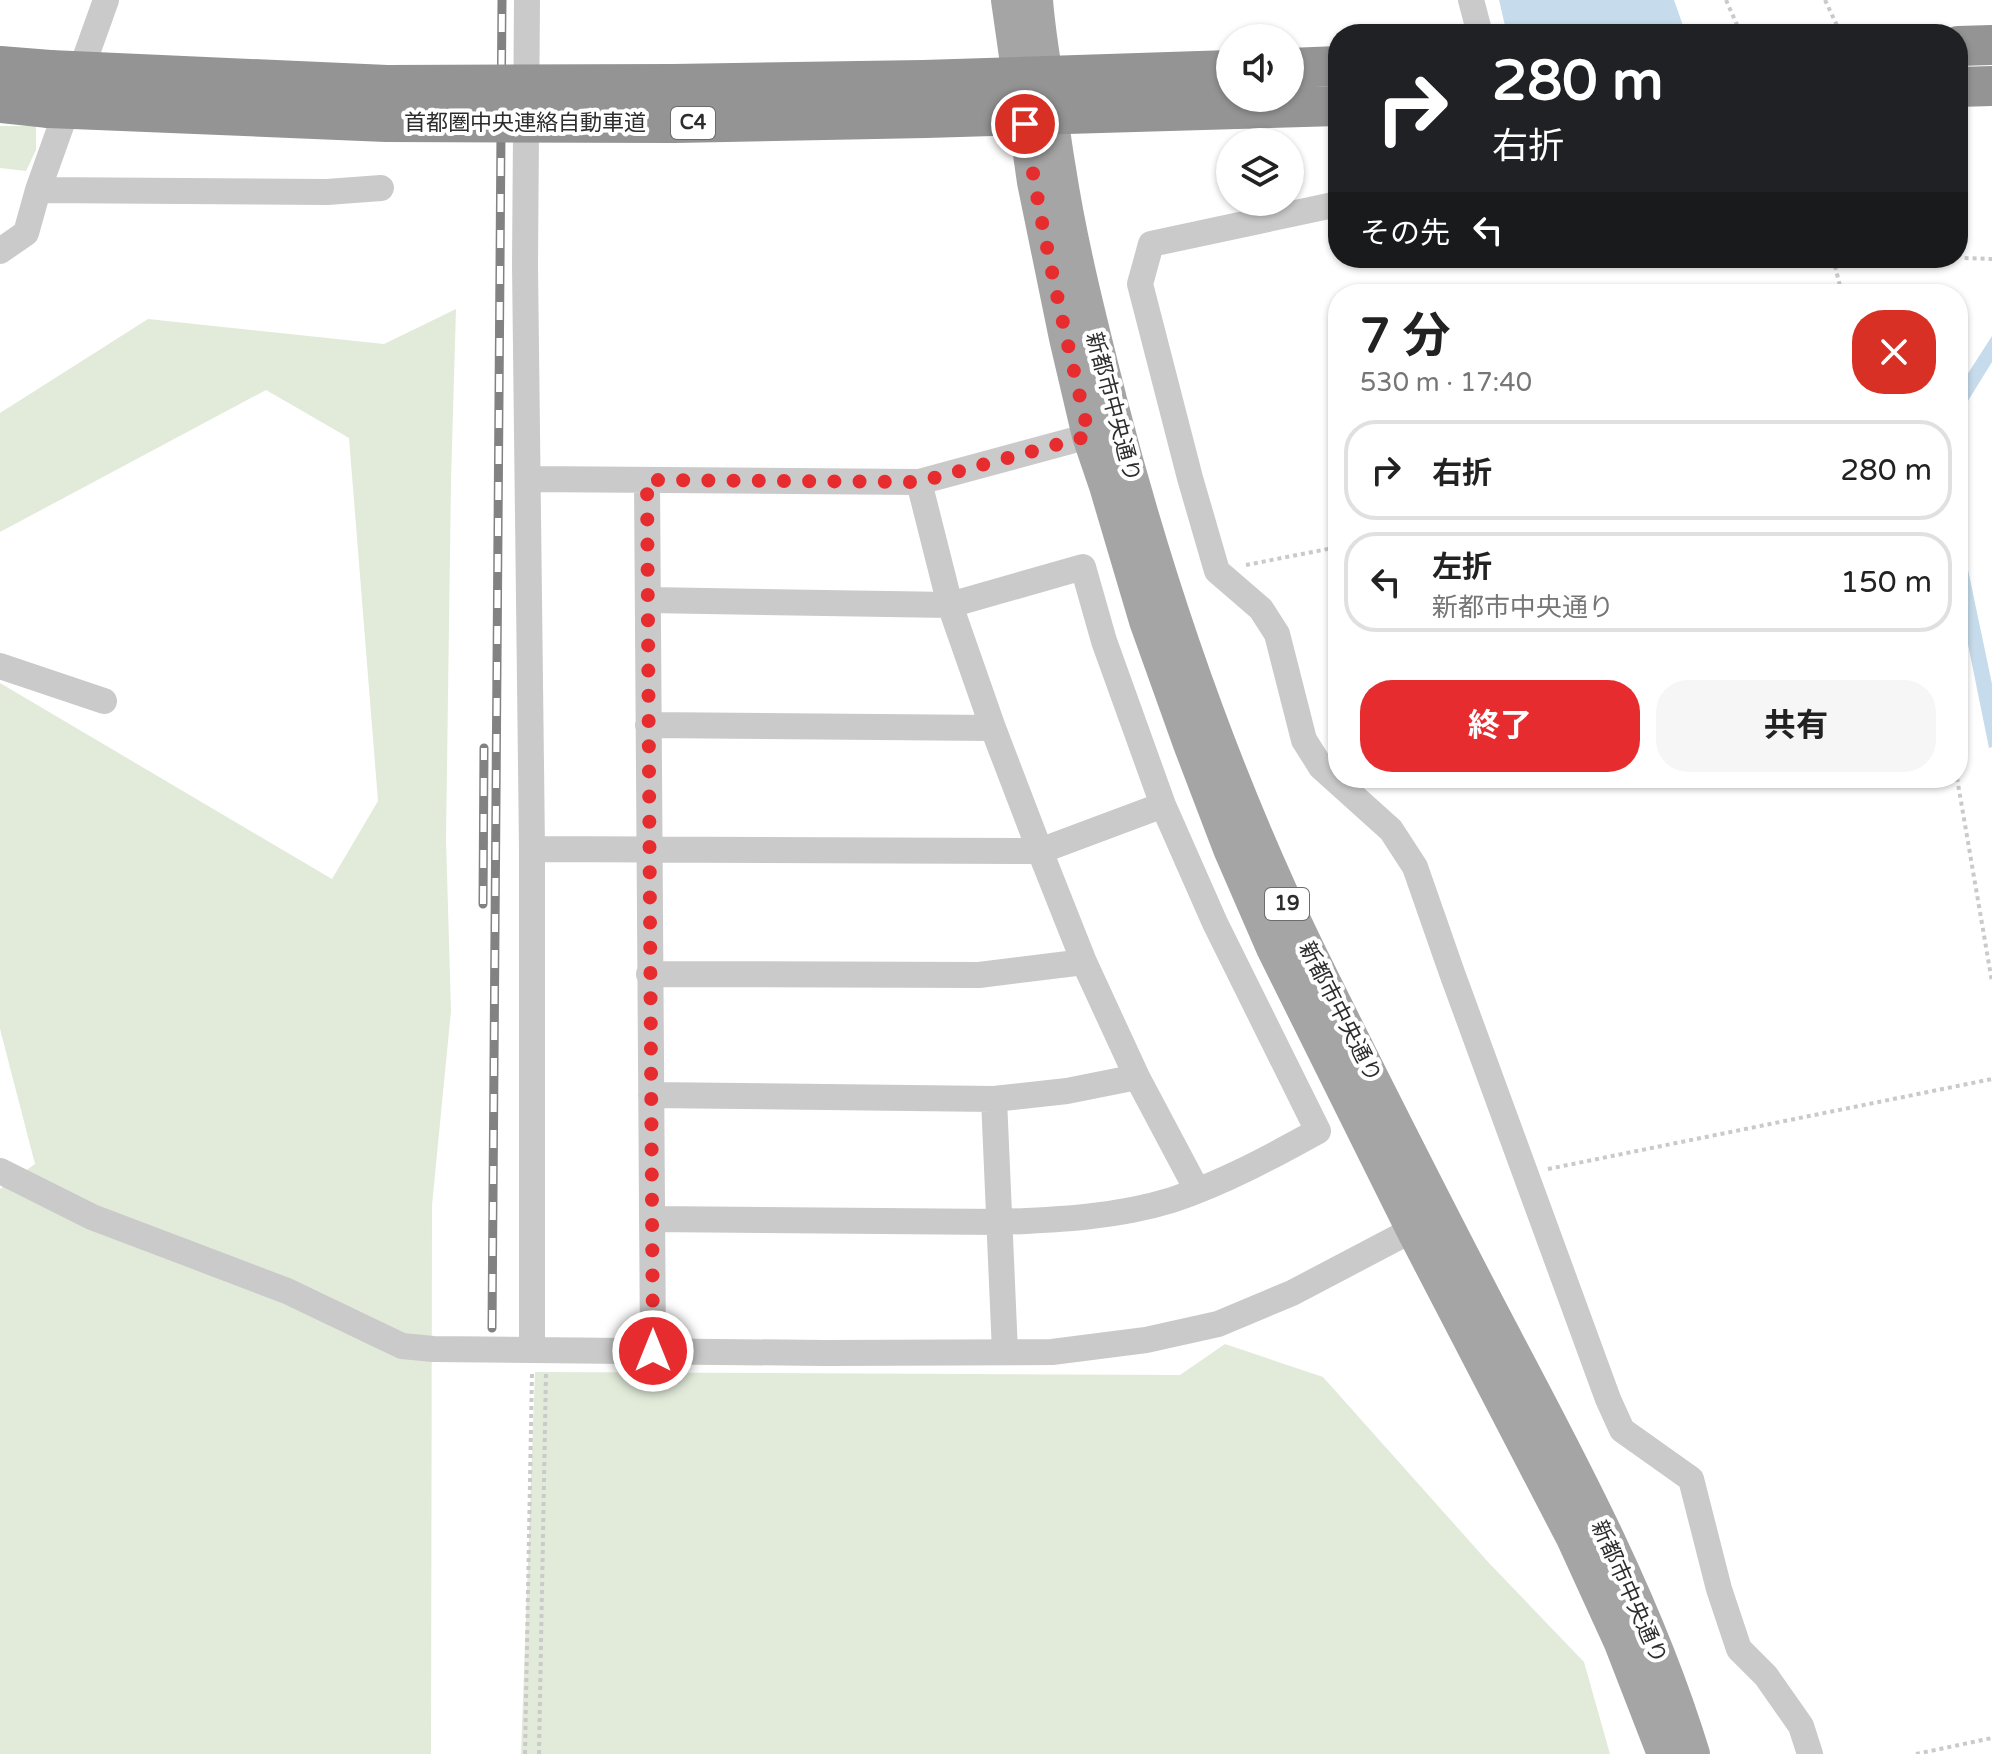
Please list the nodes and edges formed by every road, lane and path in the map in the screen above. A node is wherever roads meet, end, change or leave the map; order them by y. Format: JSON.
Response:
{"nodes":[{"id":1,"x":106,"y":0,"type":"edge"},
{"id":2,"x":527,"y":0,"type":"edge"},
{"id":3,"x":1008,"y":0,"type":"edge"},
{"id":4,"x":1036,"y":0,"type":"edge"},
{"id":5,"x":1471,"y":0,"type":"edge"},
{"id":6,"x":1726,"y":0,"type":"edge"},
{"id":7,"x":1825,"y":0,"type":"edge"},
{"id":8,"x":1477,"y":24,"type":"edge"},
{"id":9,"x":1737,"y":24,"type":"edge"},
{"id":10,"x":1836,"y":24,"type":"edge"},
{"id":11,"x":1992,"y":45,"type":"edge"},
{"id":12,"x":1968,"y":46,"type":"edge"},
{"id":13,"x":0,"y":66,"type":"edge"},
{"id":14,"x":1328,"y":66,"type":"edge"},
{"id":15,"x":1304,"y":67,"type":"edge"},
{"id":16,"x":1216,"y":70,"type":"edge"},
{"id":17,"x":1992,"y":86,"type":"edge"},
{"id":18,"x":1968,"y":87,"type":"edge"},
{"id":19,"x":49,"y":89,"type":"junction"},
{"id":20,"x":0,"y":103,"type":"edge"},
{"id":21,"x":1328,"y":106,"type":"edge"},
{"id":22,"x":381,"y":188,"type":"dead end"},
{"id":23,"x":38,"y":190,"type":"junction"},
{"id":24,"x":1328,"y":206,"type":"edge"},
{"id":25,"x":0,"y":251,"type":"edge"},
{"id":26,"x":1968,"y":258,"type":"edge"},
{"id":27,"x":1992,"y":259,"type":"edge"},
{"id":28,"x":1089,"y":436,"type":"junction"},
{"id":29,"x":528,"y":479,"type":"junction"},
{"id":30,"x":647,"y":480,"type":"junction"},
{"id":31,"x":919,"y":482,"type":"junction"},
{"id":32,"x":1328,"y":549,"type":"edge"},
{"id":33,"x":1217,"y":571,"type":"junction"},
{"id":34,"x":648,"y":600,"type":"junction"},
{"id":35,"x":950,"y":605,"type":"junction"},
{"id":36,"x":0,"y":666,"type":"edge"},
{"id":37,"x":104,"y":701,"type":"dead end"},
{"id":38,"x":648,"y":725,"type":"junction"},
{"id":39,"x":993,"y":728,"type":"junction"},
{"id":40,"x":1328,"y":773,"type":"edge"},
{"id":41,"x":1344,"y":788,"type":"edge"},
{"id":42,"x":1959,"y":788,"type":"edge"},
{"id":43,"x":1163,"y":805,"type":"junction"},
{"id":44,"x":532,"y":849,"type":"junction"},
{"id":45,"x":649,"y":850,"type":"junction"},
{"id":46,"x":1040,"y":851,"type":"junction"},
{"id":47,"x":1084,"y":962,"type":"junction"},
{"id":48,"x":649,"y":974,"type":"junction"},
{"id":49,"x":1992,"y":982,"type":"edge"},
{"id":50,"x":1137,"y":1077,"type":"junction"},
{"id":51,"x":1992,"y":1079,"type":"edge"},
{"id":52,"x":651,"y":1095,"type":"junction"},
{"id":53,"x":994,"y":1099,"type":"junction"},
{"id":54,"x":0,"y":1171,"type":"edge"},
{"id":55,"x":1526,"y":1174,"type":"junction"},
{"id":56,"x":1197,"y":1190,"type":"junction"},
{"id":57,"x":652,"y":1219,"type":"junction"},
{"id":58,"x":1000,"y":1222,"type":"junction"},
{"id":59,"x":1428,"y":1222,"type":"junction"},
{"id":60,"x":540,"y":1350,"type":"junction"},
{"id":61,"x":653,"y":1351,"type":"junction"},
{"id":62,"x":1005,"y":1352,"type":"junction"},
{"id":63,"x":1992,"y":1738,"type":"edge"},
{"id":64,"x":525,"y":1754,"type":"edge"},
{"id":65,"x":539,"y":1754,"type":"edge"},
{"id":66,"x":1664,"y":1754,"type":"edge"},
{"id":67,"x":1693,"y":1754,"type":"edge"},
{"id":68,"x":1810,"y":1754,"type":"edge"},
{"id":69,"x":1916,"y":1754,"type":"edge"}],
"edges":[{"from":1,"to":23,"type":"street"},
{"from":2,"to":29,"type":"street"},
{"from":3,"to":28,"type":"main road","name":"新都市中央通り","number":"19"},
{"from":4,"to":59,"type":"main road","name":"新都市中央通り","number":"19"},
{"from":5,"to":8,"type":"street"},
{"from":6,"to":9,"type":"path"},
{"from":7,"to":10,"type":"path"},
{"from":11,"to":12,"type":"highway"},
{"from":13,"to":19,"type":"highway","name":"首都圏中央連絡自動車道","number":"C4"},
{"from":14,"to":15,"type":"highway"},
{"from":16,"to":19,"type":"highway","name":"首都圏中央連絡自動車道","number":"C4","bridge":true},
{"from":17,"to":18,"type":"highway"},
{"from":19,"to":20,"type":"highway","name":"首都圏中央連絡自動車道","number":"C4"},
{"from":19,"to":21,"type":"highway","name":"首都圏中央連絡自動車道","number":"C4","bridge":true},
{"from":22,"to":23,"type":"street"},
{"from":23,"to":25,"type":"street"},
{"from":24,"to":33,"type":"street"},
{"from":26,"to":27,"type":"path"},
{"from":28,"to":31,"type":"street"},
{"from":28,"to":59,"type":"main road","name":"新都市中央通り","number":"19"},
{"from":29,"to":30,"type":"street"},
{"from":29,"to":44,"type":"street"},
{"from":30,"to":31,"type":"street"},
{"from":30,"to":34,"type":"street"},
{"from":31,"to":35,"type":"street"},
{"from":32,"to":33,"type":"path"},
{"from":33,"to":40,"type":"street"},
{"from":34,"to":35,"type":"street"},
{"from":34,"to":38,"type":"street"},
{"from":35,"to":39,"type":"street"},
{"from":35,"to":43,"type":"street"},
{"from":36,"to":37,"type":"street"},
{"from":38,"to":39,"type":"street"},
{"from":38,"to":45,"type":"street"},
{"from":39,"to":46,"type":"street"},
{"from":41,"to":55,"type":"street"},
{"from":42,"to":49,"type":"path"},
{"from":43,"to":46,"type":"street"},
{"from":43,"to":56,"type":"street"},
{"from":44,"to":45,"type":"street"},
{"from":44,"to":60,"type":"street"},
{"from":45,"to":46,"type":"street"},
{"from":45,"to":48,"type":"street"},
{"from":46,"to":47,"type":"street"},
{"from":47,"to":48,"type":"street"},
{"from":47,"to":50,"type":"street"},
{"from":48,"to":52,"type":"street"},
{"from":50,"to":53,"type":"street"},
{"from":50,"to":56,"type":"street"},
{"from":51,"to":55,"type":"path"},
{"from":52,"to":53,"type":"street"},
{"from":52,"to":57,"type":"street"},
{"from":53,"to":58,"type":"street"},
{"from":54,"to":60,"type":"street"},
{"from":55,"to":68,"type":"street"},
{"from":56,"to":58,"type":"street"},
{"from":57,"to":58,"type":"street"},
{"from":57,"to":61,"type":"street"},
{"from":58,"to":62,"type":"street"},
{"from":59,"to":62,"type":"street"},
{"from":59,"to":66,"type":"main road","name":"新都市中央通り","number":"19"},
{"from":59,"to":67,"type":"main road","name":"新都市中央通り","number":"19"},
{"from":60,"to":61,"type":"street"},
{"from":60,"to":64,"type":"path"},
{"from":60,"to":65,"type":"path"},
{"from":61,"to":62,"type":"street"},
{"from":63,"to":69,"type":"path"}]}
